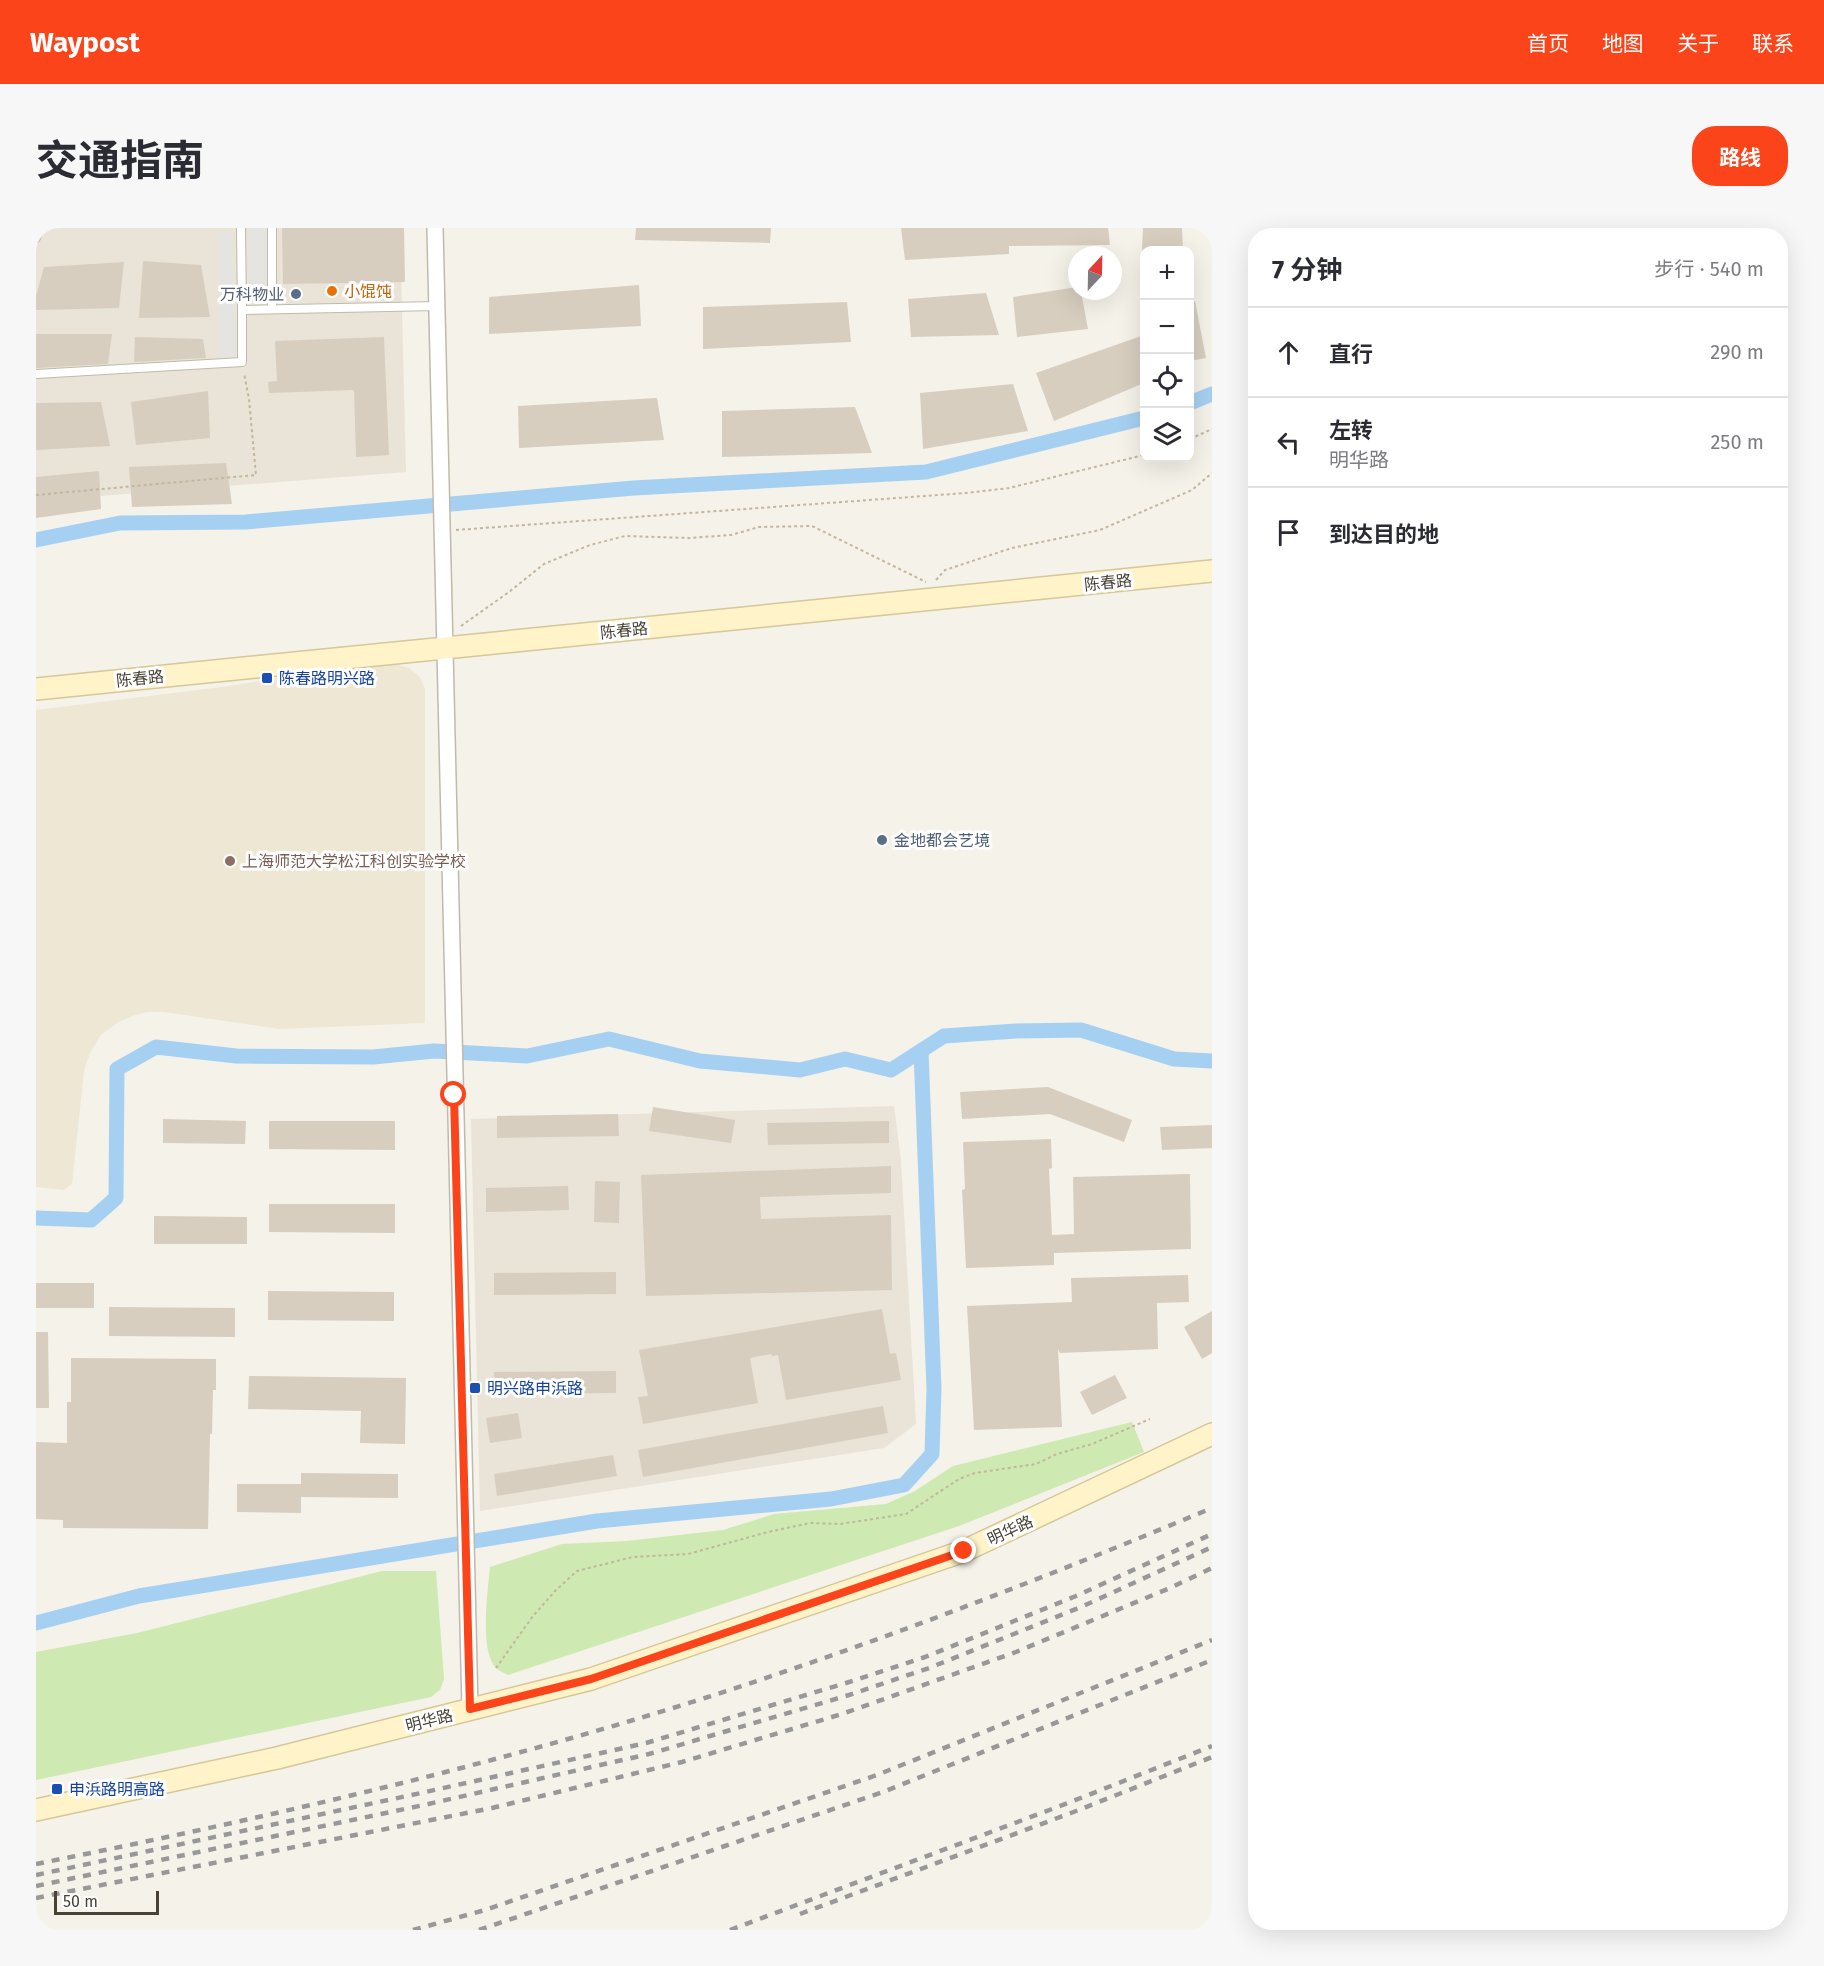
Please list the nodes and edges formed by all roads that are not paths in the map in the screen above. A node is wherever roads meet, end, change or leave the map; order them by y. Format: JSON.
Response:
{"nodes":[{"id":1,"x":39,"y":228,"type":"edge"},
{"id":2,"x":241,"y":228,"type":"edge"},
{"id":3,"x":272,"y":228,"type":"edge"},
{"id":4,"x":435,"y":228,"type":"edge"},
{"id":5,"x":36,"y":238,"type":"edge"},
{"id":6,"x":437,"y":306,"type":"junction"},
{"id":7,"x":272,"y":309,"type":"junction"},
{"id":8,"x":242,"y":310,"type":"junction"},
{"id":9,"x":36,"y":374,"type":"edge"},
{"id":10,"x":1212,"y":571,"type":"edge"},
{"id":11,"x":446,"y":648,"type":"junction"},
{"id":12,"x":36,"y":688,"type":"edge"},
{"id":13,"x":1212,"y":1434,"type":"edge"},
{"id":14,"x":470,"y":1709,"type":"junction"},
{"id":15,"x":36,"y":1810,"type":"edge"}],
"edges":[{"from":1,"to":5,"type":"lane"},
{"from":2,"to":8,"type":"lane"},
{"from":3,"to":7,"type":"lane"},
{"from":4,"to":6,"type":"street"},
{"from":6,"to":7,"type":"lane"},
{"from":6,"to":11,"type":"street"},
{"from":7,"to":8,"type":"lane"},
{"from":8,"to":9,"type":"lane"},
{"from":10,"to":11,"type":"street","name":"陈春路"},
{"from":11,"to":12,"type":"street","name":"陈春路"},
{"from":11,"to":14,"type":"street"},
{"from":13,"to":14,"type":"street","name":"明华路"},
{"from":14,"to":15,"type":"street","name":"明华路"}]}
